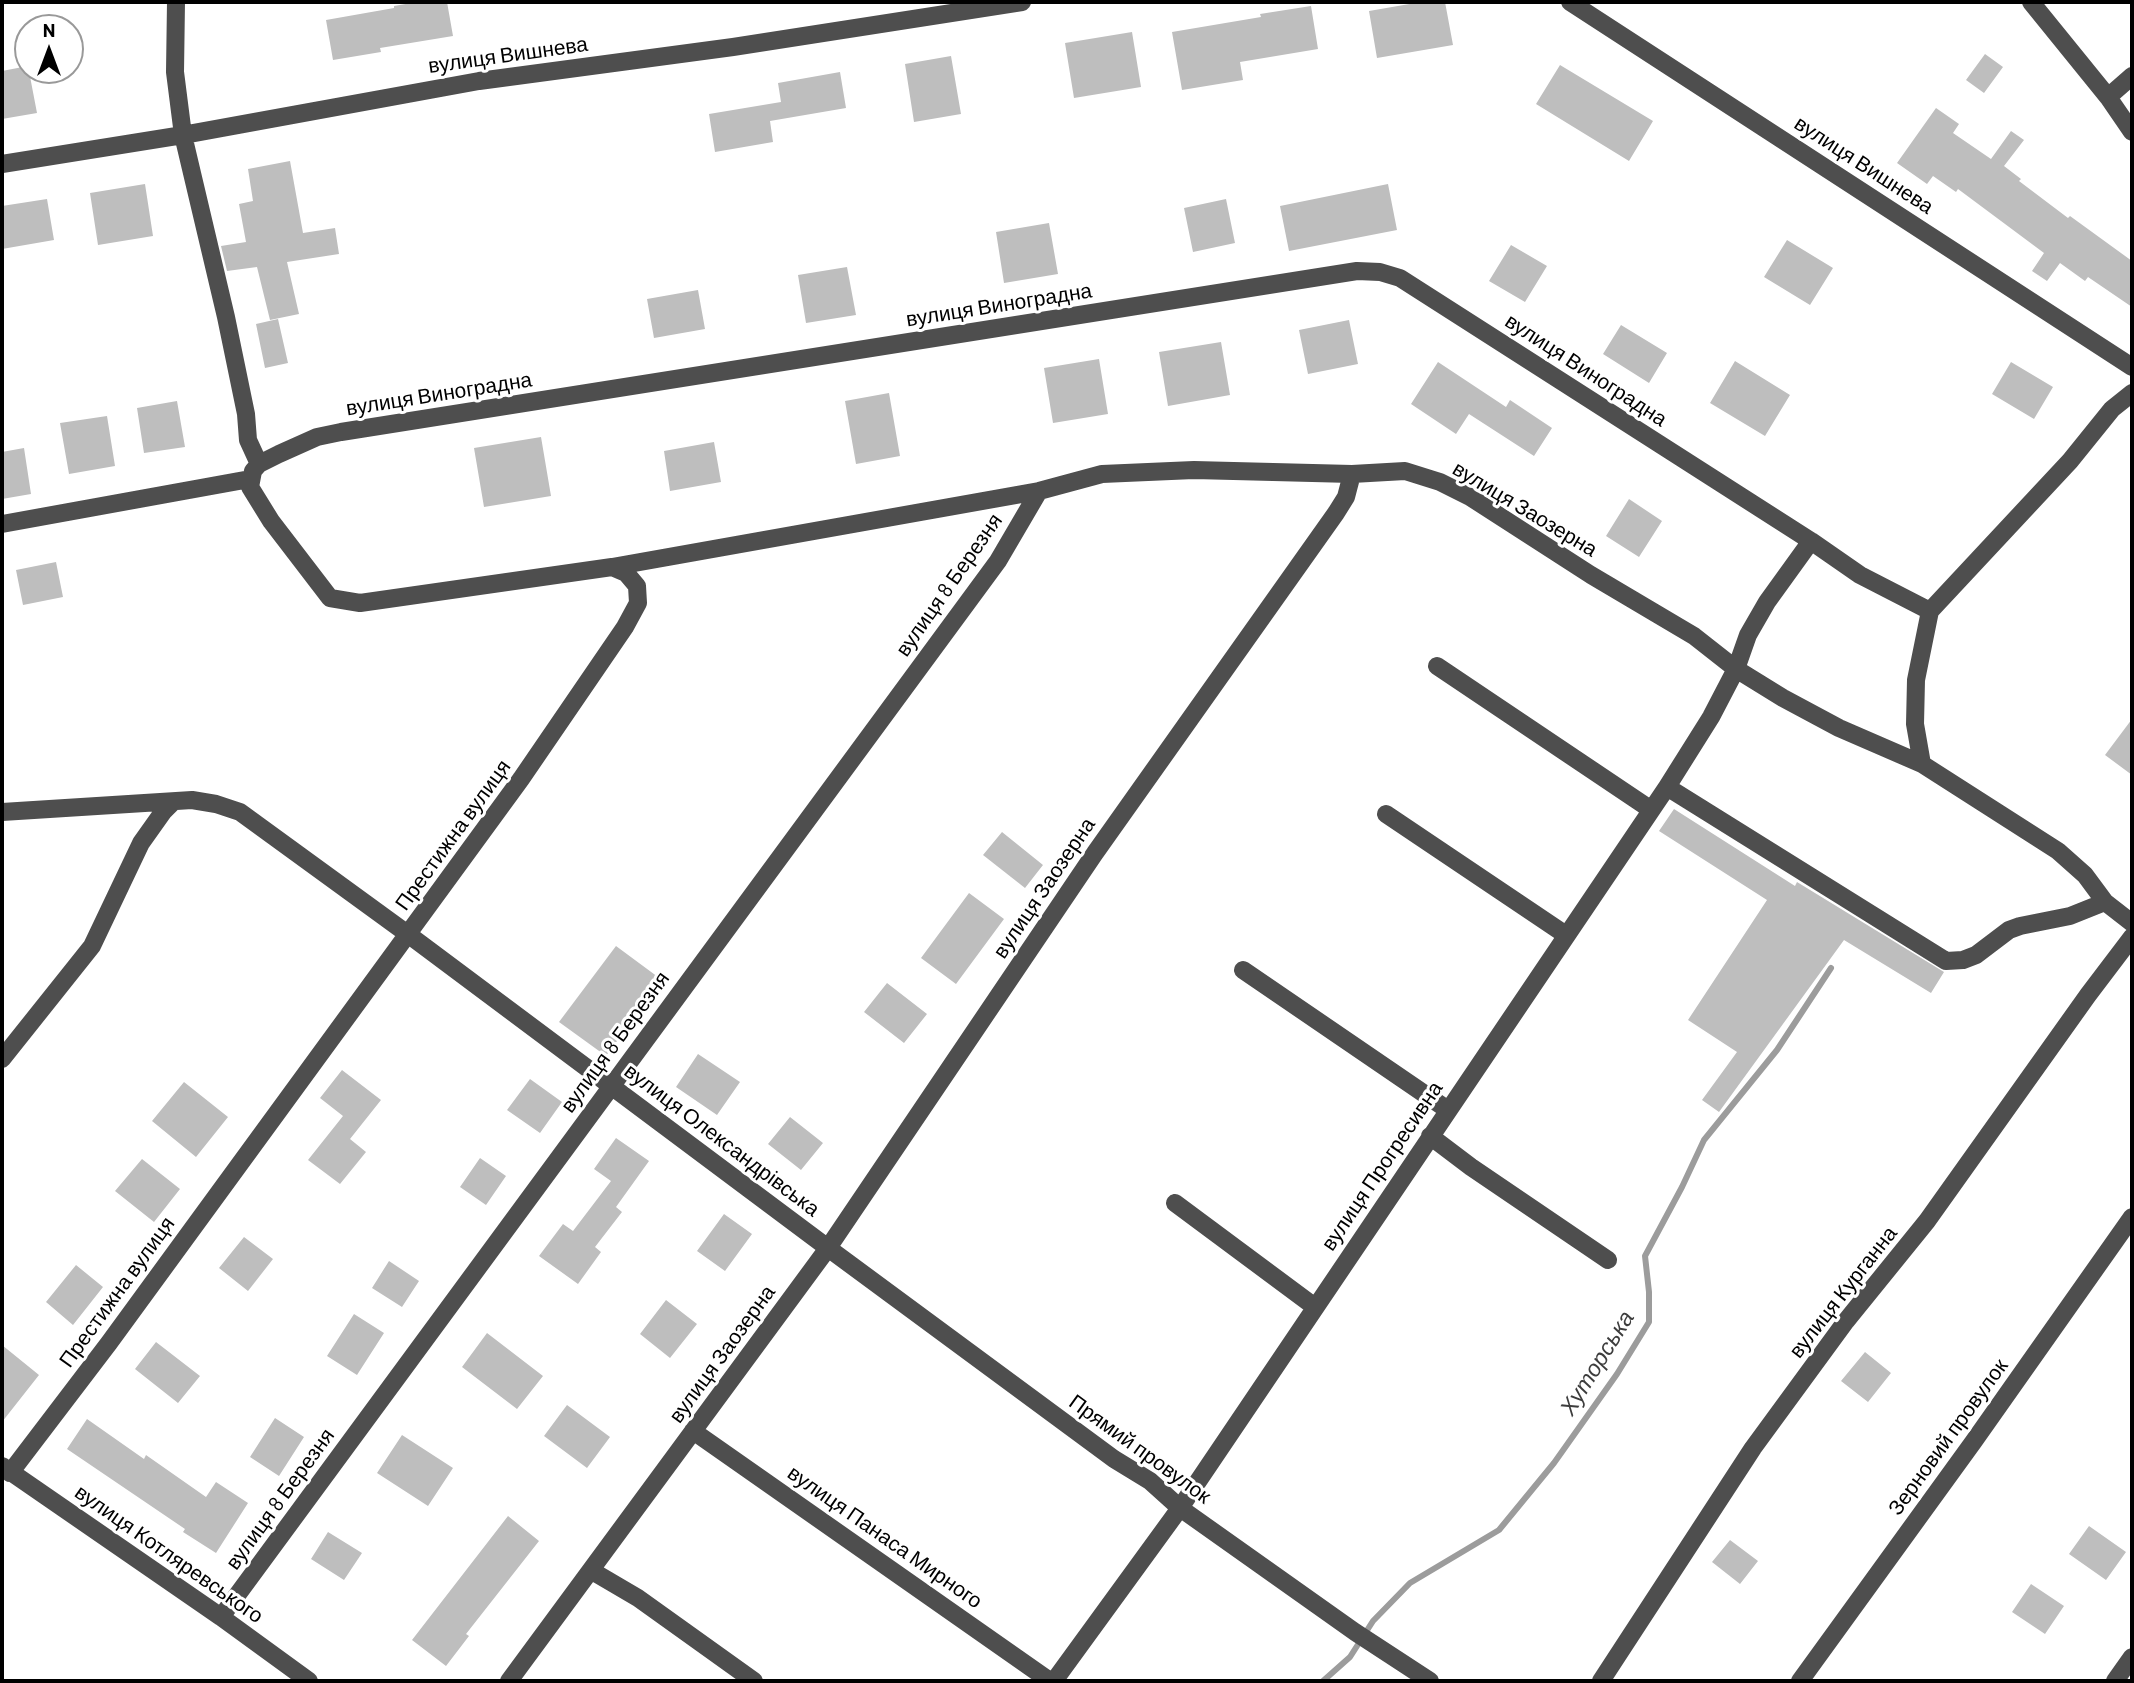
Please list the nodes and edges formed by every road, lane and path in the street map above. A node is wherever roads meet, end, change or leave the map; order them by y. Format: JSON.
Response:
{"nodes":[{"id":1,"x":176,"y":2,"type":"edge"},
{"id":2,"x":1022,"y":2,"type":"edge"},
{"id":3,"x":1570,"y":2,"type":"edge"},
{"id":4,"x":2031,"y":2,"type":"edge"},
{"id":5,"x":2132,"y":76,"type":"edge"},
{"id":6,"x":2108,"y":97,"type":"junction"},
{"id":7,"x":2132,"y":132,"type":"edge"},
{"id":8,"x":183,"y":135,"type":"junction"},
{"id":9,"x":2,"y":164,"type":"edge"},
{"id":10,"x":2132,"y":367,"type":"edge"},
{"id":11,"x":2132,"y":393,"type":"edge"},
{"id":12,"x":254,"y":472,"type":"junction"},
{"id":13,"x":1352,"y":474,"type":"junction"},
{"id":14,"x":1039,"y":491,"type":"junction"},
{"id":15,"x":2,"y":524,"type":"edge"},
{"id":16,"x":1811,"y":541,"type":"junction"},
{"id":17,"x":612,"y":567,"type":"junction"},
{"id":18,"x":1930,"y":611,"type":"junction"},
{"id":19,"x":1437,"y":666,"type":"dead end"},
{"id":20,"x":1736,"y":669,"type":"junction"},
{"id":21,"x":1922,"y":764,"type":"junction"},
{"id":22,"x":1667,"y":787,"type":"junction"},
{"id":23,"x":173,"y":802,"type":"junction"},
{"id":24,"x":1650,"y":809,"type":"junction"},
{"id":25,"x":2,"y":812,"type":"edge"},
{"id":26,"x":1386,"y":814,"type":"dead end"},
{"id":27,"x":2105,"y":902,"type":"junction"},
{"id":28,"x":2132,"y":923,"type":"edge"},
{"id":29,"x":409,"y":934,"type":"junction"},
{"id":30,"x":1566,"y":935,"type":"junction"},
{"id":31,"x":2132,"y":937,"type":"edge"},
{"id":32,"x":1243,"y":970,"type":"dead end"},
{"id":33,"x":2,"y":1059,"type":"edge"},
{"id":34,"x":611,"y":1086,"type":"junction"},
{"id":35,"x":1448,"y":1110,"type":"junction"},
{"id":36,"x":1430,"y":1136,"type":"junction"},
{"id":37,"x":1175,"y":1203,"type":"dead end"},
{"id":38,"x":2132,"y":1217,"type":"edge"},
{"id":39,"x":828,"y":1248,"type":"junction"},
{"id":40,"x":1608,"y":1260,"type":"dead end"},
{"id":41,"x":1315,"y":1307,"type":"junction"},
{"id":42,"x":693,"y":1431,"type":"junction"},
{"id":43,"x":6,"y":1470,"type":"edge"},
{"id":44,"x":1180,"y":1508,"type":"junction"},
{"id":45,"x":592,"y":1570,"type":"junction"},
{"id":46,"x":221,"y":1617,"type":"junction"},
{"id":47,"x":2132,"y":1657,"type":"edge"},
{"id":48,"x":309,"y":1681,"type":"edge"},
{"id":49,"x":509,"y":1681,"type":"edge"},
{"id":50,"x":754,"y":1681,"type":"edge"},
{"id":51,"x":1052,"y":1681,"type":"edge"},
{"id":52,"x":1430,"y":1681,"type":"edge"},
{"id":53,"x":1601,"y":1681,"type":"edge"},
{"id":54,"x":1800,"y":1681,"type":"edge"},
{"id":55,"x":2115,"y":1681,"type":"edge"}],
"edges":[{"from":1,"to":8,"type":"street"},
{"from":2,"to":8,"type":"street","name":"вулиця Вишнева"},
{"from":3,"to":10,"type":"street","name":"вулиця Вишнева"},
{"from":4,"to":6,"type":"street"},
{"from":5,"to":6,"type":"street"},
{"from":6,"to":7,"type":"street"},
{"from":8,"to":9,"type":"street","name":"вулиця Вишнева"},
{"from":8,"to":12,"type":"street"},
{"from":11,"to":18,"type":"street"},
{"from":12,"to":15,"type":"street","name":"вулиця Виноградна"},
{"from":12,"to":16,"type":"street","name":"вулиця Виноградна"},
{"from":12,"to":17,"type":"street"},
{"from":13,"to":14,"type":"street"},
{"from":13,"to":20,"type":"street","name":"вулиця Заозерна"},
{"from":13,"to":39,"type":"street","name":"вулиця Заозерна"},
{"from":14,"to":17,"type":"street"},
{"from":14,"to":34,"type":"street","name":"вулиця 8 Березня"},
{"from":16,"to":18,"type":"street","name":"вулиця Виноградна"},
{"from":16,"to":20,"type":"street","name":"вулиця Прогресивна"},
{"from":17,"to":29,"type":"street","name":"Престижна вулиця"},
{"from":18,"to":21,"type":"street"},
{"from":19,"to":24,"type":"street"},
{"from":20,"to":21,"type":"street","name":"вулиця Заозерна"},
{"from":20,"to":22,"type":"street","name":"вулиця Прогресивна"},
{"from":21,"to":27,"type":"street","name":"вулиця Заозерна"},
{"from":22,"to":24,"type":"street","name":"вулиця Прогресивна"},
{"from":22,"to":27,"type":"street"},
{"from":23,"to":25,"type":"street","name":"вулиця Олександрівська"},
{"from":23,"to":29,"type":"street","name":"вулиця Олександрівська"},
{"from":23,"to":33,"type":"street"},
{"from":24,"to":30,"type":"street","name":"вулиця Прогресивна"},
{"from":26,"to":30,"type":"street"},
{"from":27,"to":28,"type":"street"},
{"from":29,"to":34,"type":"street","name":"вулиця Олександрівська"},
{"from":29,"to":43,"type":"street","name":"Престижна вулиця"},
{"from":30,"to":35,"type":"street","name":"вулиця Прогресивна"},
{"from":31,"to":53,"type":"street","name":"вулиця Курганна"},
{"from":32,"to":35,"type":"street"},
{"from":34,"to":39,"type":"street","name":"вулиця Олександрівська"},
{"from":34,"to":46,"type":"street","name":"вулиця 8 Березня"},
{"from":35,"to":36,"type":"street","name":"вулиця Прогресивна"},
{"from":36,"to":40,"type":"street"},
{"from":36,"to":41,"type":"street","name":"вулиця Прогресивна"},
{"from":37,"to":41,"type":"street"},
{"from":38,"to":54,"type":"street","name":"Зерновий провулок"},
{"from":39,"to":42,"type":"street","name":"вулиця Заозерна"},
{"from":39,"to":44,"type":"street","name":"Прямий провулок"},
{"from":41,"to":44,"type":"street","name":"вулиця Прогресивна"},
{"from":42,"to":45,"type":"street","name":"вулиця Заозерна"},
{"from":42,"to":51,"type":"street","name":"вулиця Панаса Мирного"},
{"from":43,"to":46,"type":"street","name":"вулиця Котляревського"},
{"from":44,"to":51,"type":"street","name":"вулиця Прогресивна"},
{"from":44,"to":52,"type":"street","name":"Прямий провулок"},
{"from":45,"to":49,"type":"street","name":"вулиця Заозерна"},
{"from":45,"to":50,"type":"street"},
{"from":46,"to":48,"type":"street","name":"вулиця Котляревського"},
{"from":47,"to":55,"type":"street"}]}
